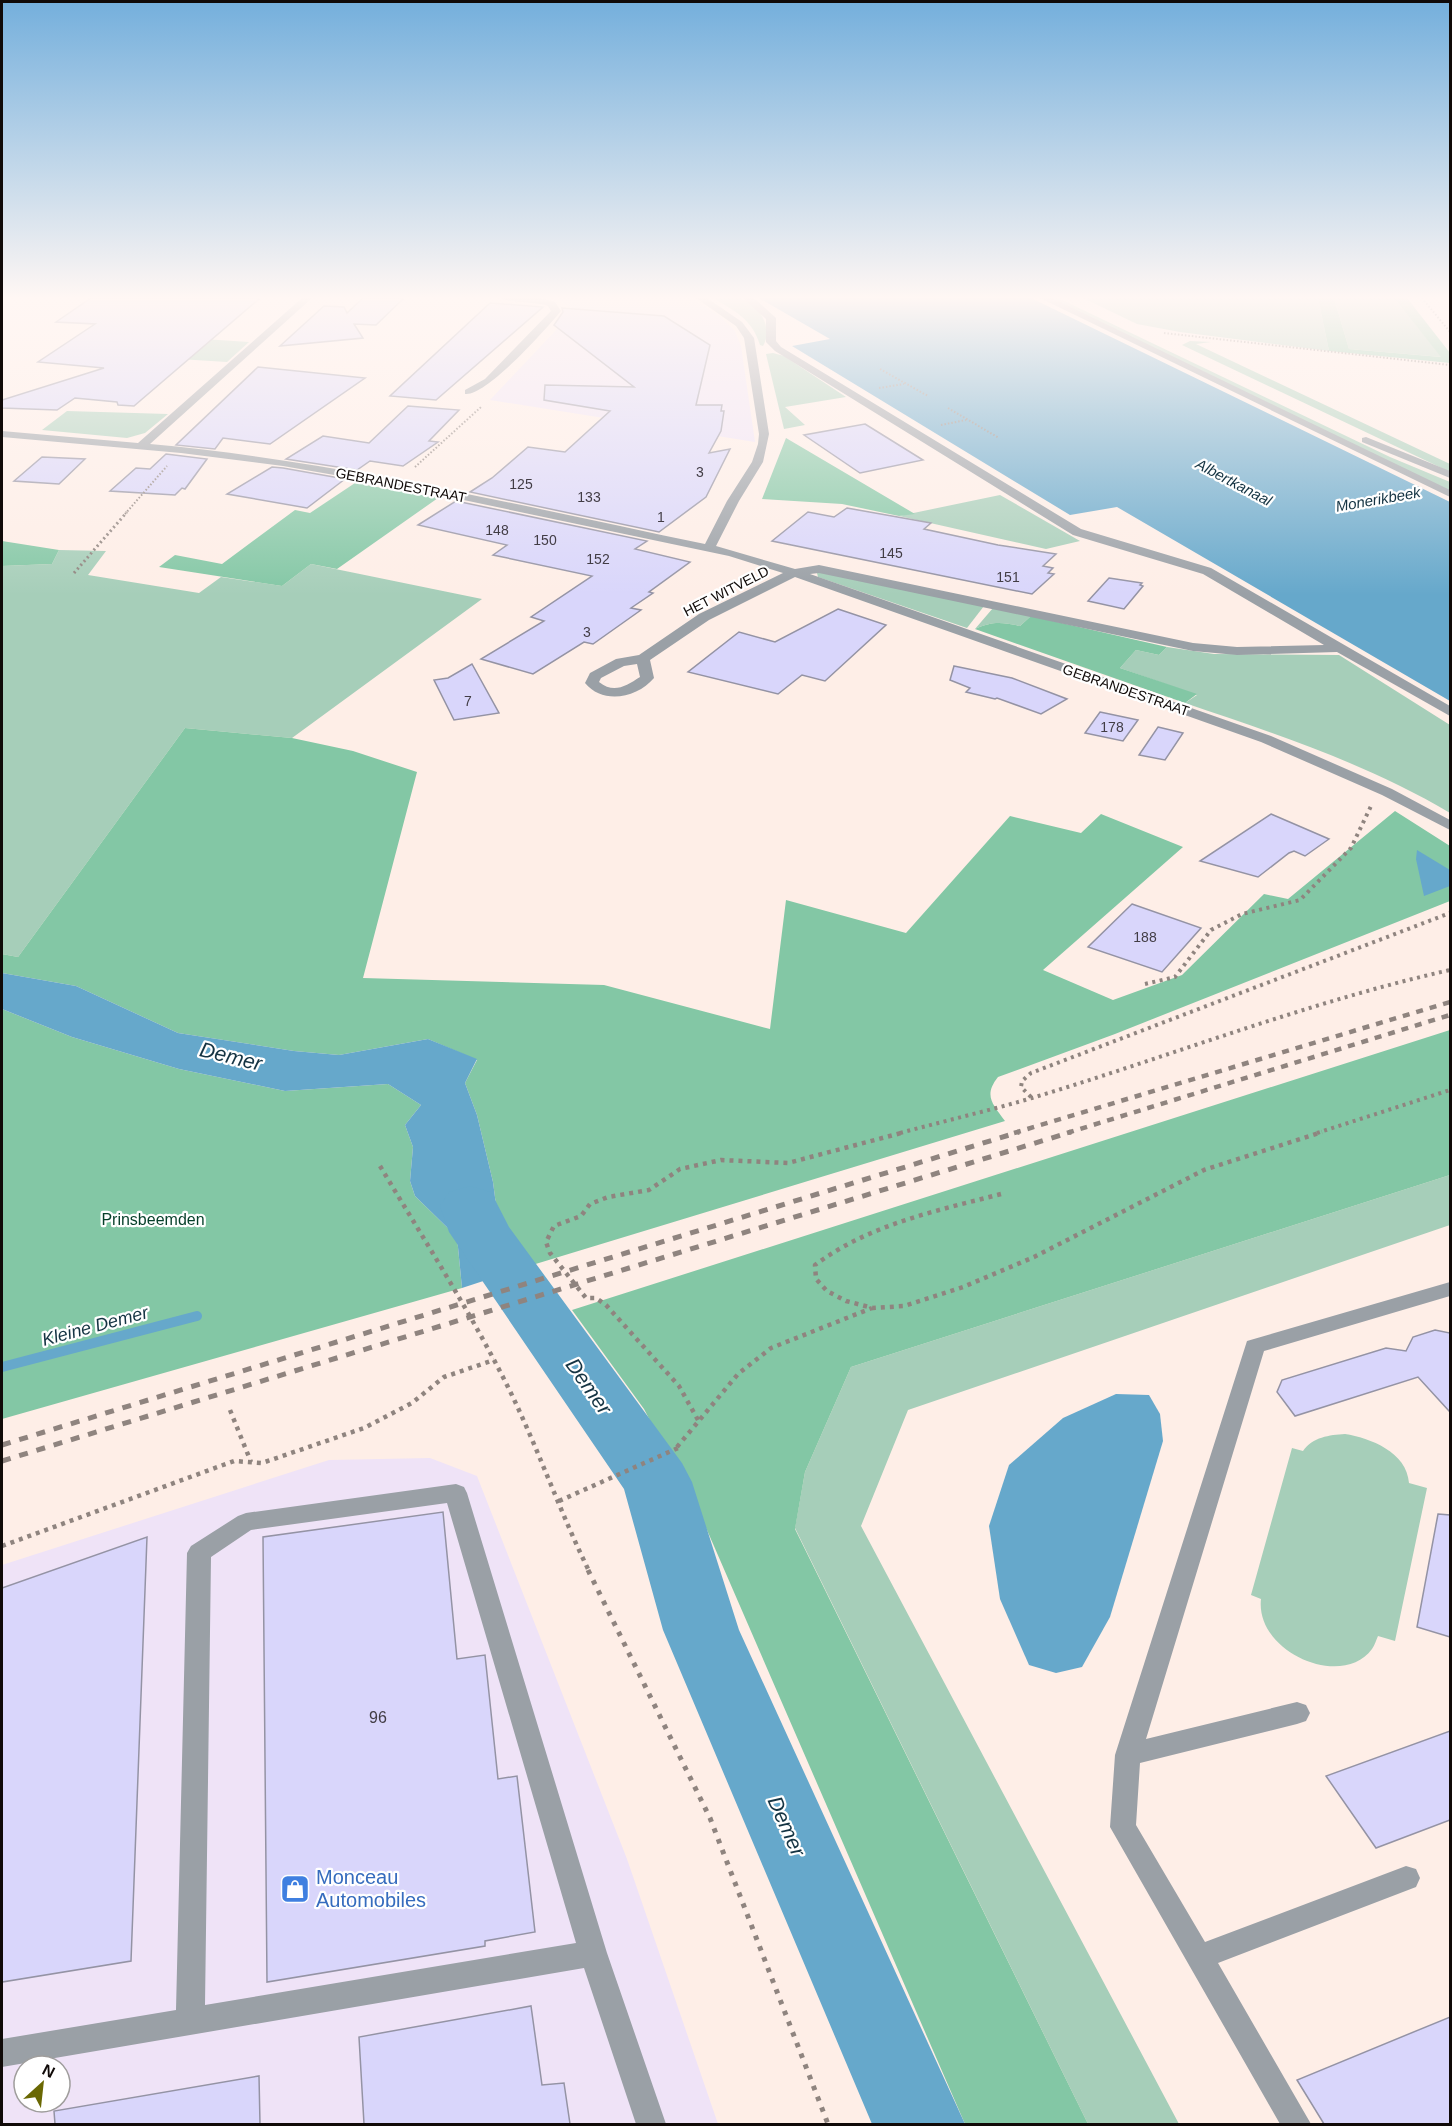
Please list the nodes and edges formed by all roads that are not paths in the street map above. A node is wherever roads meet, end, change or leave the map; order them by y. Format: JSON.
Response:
{"nodes":[{"id":1,"x":195,"y":397,"type":"edge"},
{"id":2,"x":758,"y":397,"type":"edge"},
{"id":3,"x":859,"y":397,"type":"edge"},
{"id":4,"x":1250,"y":397,"type":"edge"},
{"id":5,"x":1275,"y":397,"type":"edge"},
{"id":6,"x":2,"y":434,"type":"edge"},
{"id":7,"x":141,"y":446,"type":"junction"},
{"id":8,"x":1450,"y":475,"type":"edge"},
{"id":9,"x":1450,"y":494,"type":"edge"},
{"id":10,"x":708,"y":548,"type":"junction"},
{"id":11,"x":794,"y":573,"type":"junction"},
{"id":12,"x":1341,"y":648,"type":"junction"},
{"id":13,"x":643,"y":658,"type":"dead end"},
{"id":14,"x":1450,"y":712,"type":"edge"},
{"id":15,"x":1450,"y":826,"type":"edge"},
{"id":16,"x":1450,"y":1289,"type":"edge"},
{"id":17,"x":1297,"y":1713,"type":"dead end"},
{"id":18,"x":1128,"y":1755,"type":"junction"},
{"id":19,"x":1406,"y":1878,"type":"dead end"},
{"id":20,"x":593,"y":1953,"type":"junction"},
{"id":21,"x":1200,"y":1958,"type":"junction"},
{"id":22,"x":190,"y":2022,"type":"junction"},
{"id":23,"x":2,"y":2054,"type":"edge"},
{"id":24,"x":651,"y":2124,"type":"edge"},
{"id":25,"x":1296,"y":2124,"type":"edge"}],
"edges":[{"from":1,"to":7,"type":"street"},
{"from":2,"to":10,"type":"street"},
{"from":3,"to":12,"type":"street"},
{"from":4,"to":9,"type":"street"},
{"from":5,"to":8,"type":"street"},
{"from":6,"to":7,"type":"street","name":"GEBRANDESTRAAT"},
{"from":7,"to":10,"type":"street","name":"GEBRANDESTRAAT"},
{"from":10,"to":11,"type":"street","name":"GEBRANDESTRAAT"},
{"from":11,"to":12,"type":"street","name":"GEBRANDESTRAAT"},
{"from":11,"to":13,"type":"street","name":"HET WITVELD"},
{"from":11,"to":15,"type":"street","name":"GEBRANDESTRAAT"},
{"from":12,"to":14,"type":"street"},
{"from":16,"to":18,"type":"street"},
{"from":17,"to":18,"type":"street"},
{"from":18,"to":21,"type":"street"},
{"from":19,"to":21,"type":"street"},
{"from":20,"to":22,"type":"street"},
{"from":20,"to":22,"type":"street"},
{"from":20,"to":24,"type":"street"},
{"from":21,"to":25,"type":"street"},
{"from":22,"to":23,"type":"street"}]}
